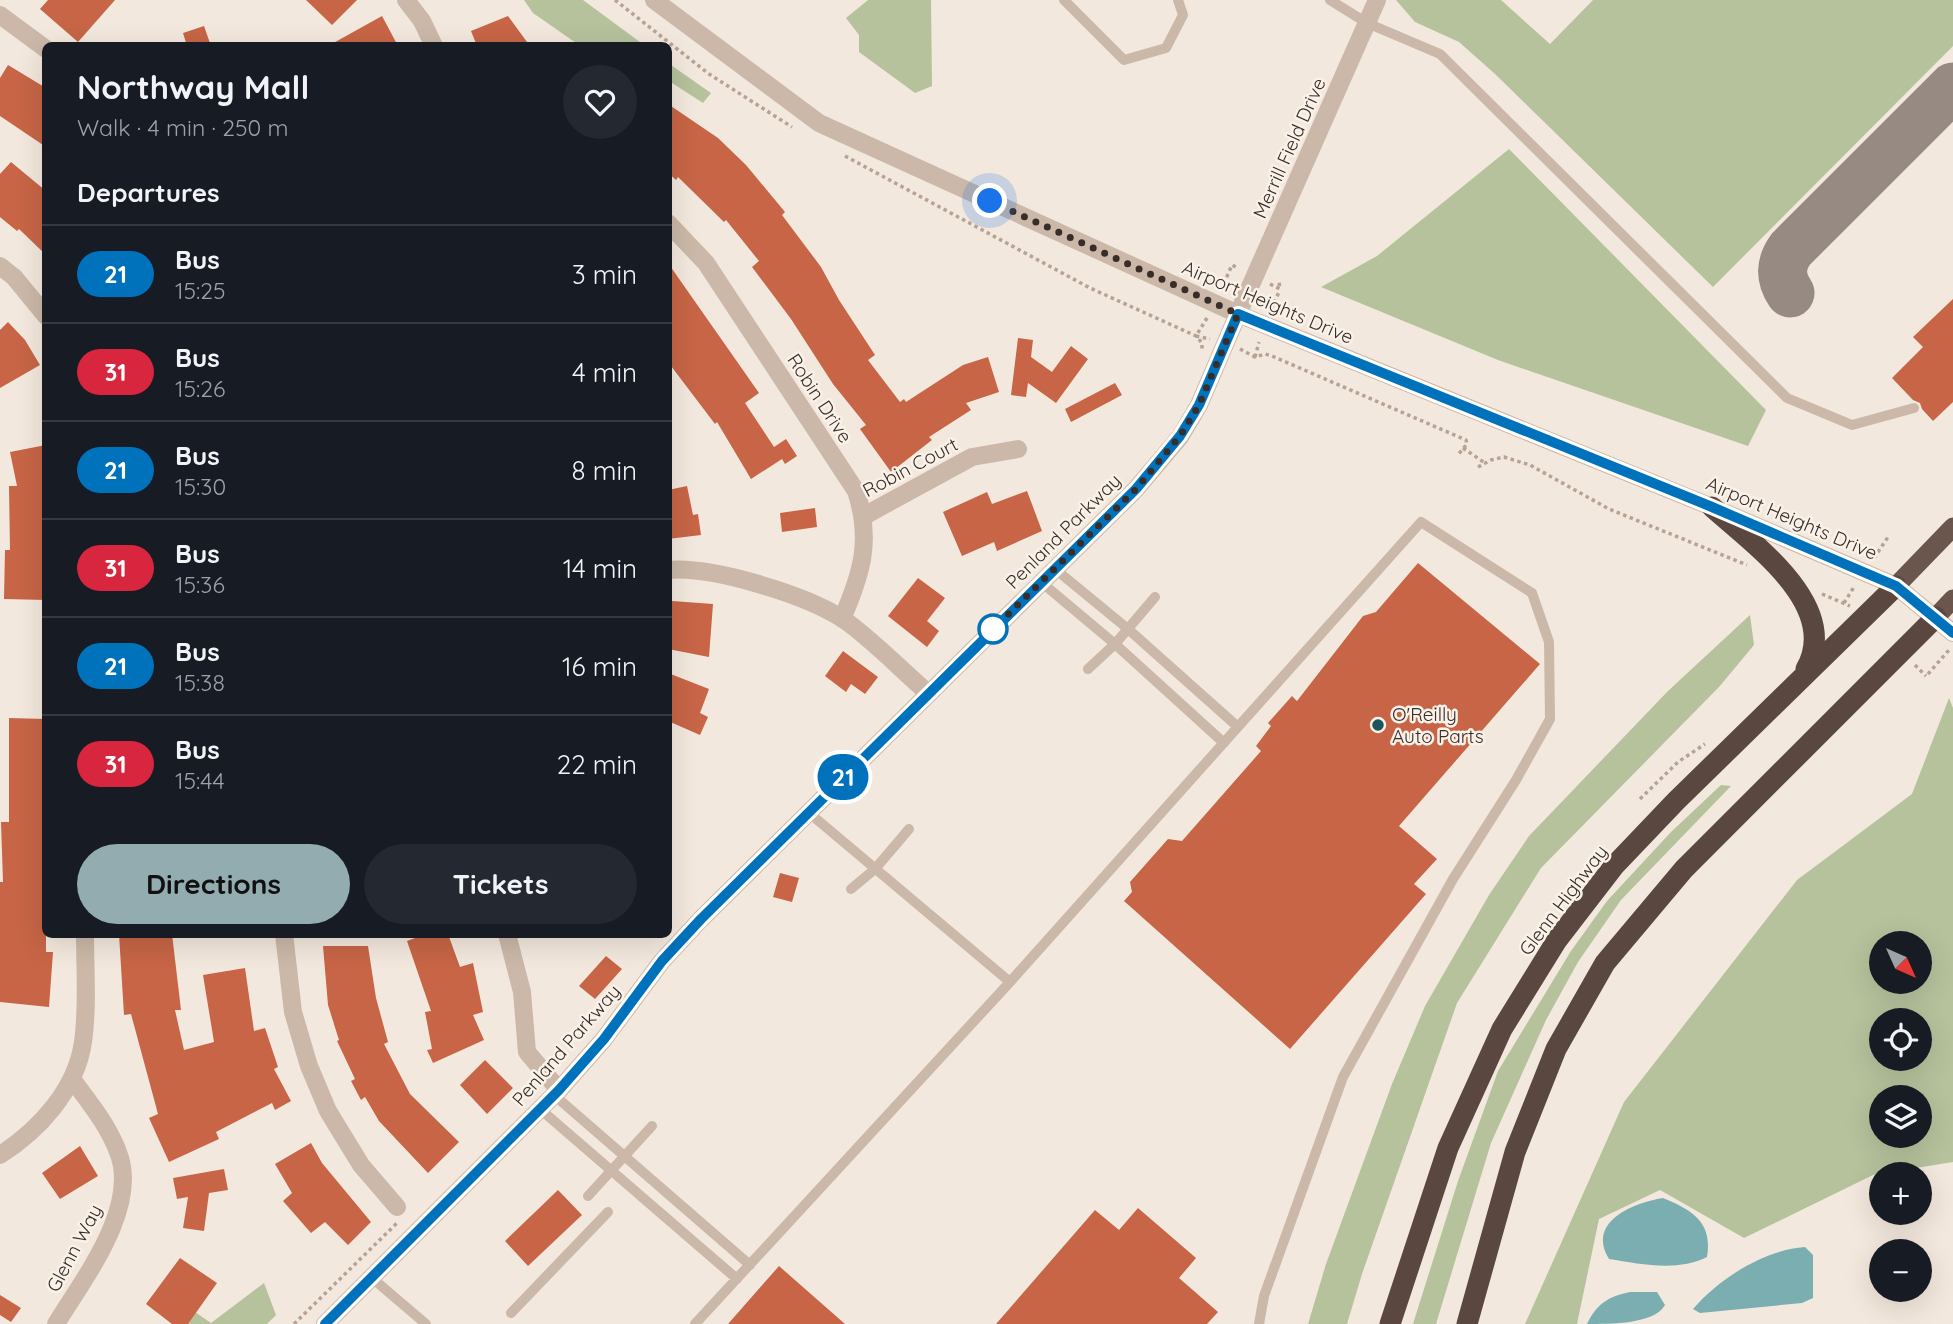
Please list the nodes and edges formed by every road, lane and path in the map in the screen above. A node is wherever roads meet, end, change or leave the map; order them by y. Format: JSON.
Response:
{"nodes":[{"id":1,"x":6,"y":0,"type":"edge"},
{"id":2,"x":406,"y":0,"type":"edge"},
{"id":3,"x":615,"y":0,"type":"edge"},
{"id":4,"x":654,"y":0,"type":"edge"},
{"id":5,"x":1064,"y":0,"type":"edge"},
{"id":6,"x":1178,"y":0,"type":"edge"},
{"id":7,"x":1331,"y":0,"type":"edge"},
{"id":8,"x":1377,"y":0,"type":"edge"},
{"id":9,"x":0,"y":7,"type":"edge"},
{"id":10,"x":0,"y":15,"type":"edge"},
{"id":11,"x":1367,"y":23,"type":"junction"},
{"id":12,"x":432,"y":42,"type":"edge"},
{"id":13,"x":668,"y":42,"type":"edge"},
{"id":14,"x":42,"y":45,"type":"edge"},
{"id":15,"x":672,"y":45,"type":"edge"},
{"id":16,"x":796,"y":130,"type":"dead end"},
{"id":17,"x":842,"y":155,"type":"dead end"},
{"id":18,"x":672,"y":227,"type":"edge"},
{"id":19,"x":0,"y":266,"type":"edge"},
{"id":20,"x":42,"y":311,"type":"edge"},
{"id":21,"x":1238,"y":314,"type":"junction"},
{"id":22,"x":1255,"y":357,"type":"dead end"},
{"id":23,"x":1200,"y":360,"type":"dead end"},
{"id":24,"x":1914,"y":408,"type":"dead end"},
{"id":25,"x":1463,"y":448,"type":"junction"},
{"id":26,"x":1018,"y":449,"type":"dead end"},
{"id":27,"x":1457,"y":456,"type":"dead end"},
{"id":28,"x":1485,"y":463,"type":"junction"},
{"id":29,"x":1478,"y":467,"type":"dead end"},
{"id":30,"x":1712,"y":507,"type":"junction"},
{"id":31,"x":864,"y":516,"type":"junction"},
{"id":32,"x":1953,"y":527,"type":"edge"},
{"id":33,"x":1748,"y":565,"type":"dead end"},
{"id":34,"x":1055,"y":569,"type":"junction"},
{"id":35,"x":672,"y":570,"type":"edge"},
{"id":36,"x":1041,"y":582,"type":"junction"},
{"id":37,"x":1896,"y":586,"type":"junction"},
{"id":38,"x":1821,"y":593,"type":"dead end"},
{"id":39,"x":1155,"y":597,"type":"dead end"},
{"id":40,"x":1953,"y":599,"type":"edge"},
{"id":41,"x":1851,"y":606,"type":"dead end"},
{"id":42,"x":1936,"y":617,"type":"junction"},
{"id":43,"x":842,"y":619,"type":"junction"},
{"id":44,"x":1128,"y":629,"type":"junction"},
{"id":45,"x":1953,"y":633,"type":"edge"},
{"id":46,"x":1115,"y":644,"type":"junction"},
{"id":47,"x":1953,"y":646,"type":"edge"},
{"id":48,"x":1088,"y":669,"type":"dead end"},
{"id":49,"x":1928,"y":674,"type":"dead end"},
{"id":50,"x":1798,"y":682,"type":"junction"},
{"id":51,"x":928,"y":693,"type":"junction"},
{"id":52,"x":1238,"y":727,"type":"junction"},
{"id":53,"x":1707,"y":742,"type":"dead end"},
{"id":54,"x":1224,"y":743,"type":"junction"},
{"id":55,"x":1640,"y":799,"type":"dead end"},
{"id":56,"x":808,"y":812,"type":"junction"},
{"id":57,"x":909,"y":829,"type":"dead end"},
{"id":58,"x":875,"y":869,"type":"junction"},
{"id":59,"x":851,"y":889,"type":"dead end"},
{"id":60,"x":85,"y":938,"type":"edge"},
{"id":61,"x":284,"y":938,"type":"edge"},
{"id":62,"x":507,"y":938,"type":"edge"},
{"id":63,"x":1010,"y":982,"type":"junction"},
{"id":64,"x":72,"y":1079,"type":"junction"},
{"id":65,"x":556,"y":1093,"type":"junction"},
{"id":66,"x":540,"y":1109,"type":"junction"},
{"id":67,"x":653,"y":1126,"type":"dead end"},
{"id":68,"x":0,"y":1155,"type":"edge"},
{"id":69,"x":624,"y":1156,"type":"junction"},
{"id":70,"x":612,"y":1171,"type":"junction"},
{"id":71,"x":588,"y":1196,"type":"dead end"},
{"id":72,"x":397,"y":1207,"type":"dead end"},
{"id":73,"x":608,"y":1212,"type":"dead end"},
{"id":74,"x":750,"y":1265,"type":"junction"},
{"id":75,"x":372,"y":1278,"type":"junction"},
{"id":76,"x":737,"y":1279,"type":"junction"},
{"id":77,"x":511,"y":1313,"type":"dead end"},
{"id":78,"x":57,"y":1324,"type":"edge"},
{"id":79,"x":325,"y":1324,"type":"edge"},
{"id":80,"x":426,"y":1324,"type":"edge"},
{"id":81,"x":695,"y":1324,"type":"edge"},
{"id":82,"x":1259,"y":1324,"type":"edge"},
{"id":83,"x":1390,"y":1324,"type":"edge"},
{"id":84,"x":1466,"y":1324,"type":"edge"}],
"edges":[{"from":1,"to":9,"type":"street"},
{"from":2,"to":12,"type":"street"},
{"from":3,"to":13,"type":"path"},
{"from":4,"to":21,"type":"street","name":"Airport Heights Drive"},
{"from":5,"to":6,"type":"lane"},
{"from":7,"to":11,"type":"lane"},
{"from":8,"to":11,"type":"street","name":"Merrill Field Drive"},
{"from":10,"to":14,"type":"street"},
{"from":11,"to":21,"type":"street","name":"Merrill Field Drive"},
{"from":11,"to":24,"type":"lane"},
{"from":15,"to":16,"type":"path"},
{"from":17,"to":23,"type":"path"},
{"from":18,"to":31,"type":"street","name":"Robin Drive"},
{"from":19,"to":20,"type":"street"},
{"from":21,"to":30,"type":"street","name":"Airport Heights Drive"},
{"from":21,"to":34,"type":"street","name":"Penland Parkway"},
{"from":22,"to":25,"type":"path"},
{"from":25,"to":27,"type":"path"},
{"from":25,"to":28,"type":"path"},
{"from":26,"to":31,"type":"street","name":"Robin Court"},
{"from":28,"to":29,"type":"path"},
{"from":28,"to":33,"type":"path"},
{"from":30,"to":37,"type":"street","name":"Airport Heights Drive"},
{"from":30,"to":50,"type":"highway"},
{"from":31,"to":43,"type":"street","name":"Robin Drive"},
{"from":32,"to":37,"type":"highway"},
{"from":34,"to":36,"type":"street","name":"Penland Parkway"},
{"from":34,"to":44,"type":"lane"},
{"from":35,"to":43,"type":"street"},
{"from":36,"to":46,"type":"lane"},
{"from":36,"to":51,"type":"street","name":"Penland Parkway"},
{"from":37,"to":42,"type":"street","name":"Airport Heights Drive"},
{"from":37,"to":50,"type":"highway","name":"Glenn Highway"},
{"from":38,"to":41,"type":"path"},
{"from":39,"to":44,"type":"lane"},
{"from":40,"to":42,"type":"highway"},
{"from":42,"to":45,"type":"street","name":"Airport Heights Drive"},
{"from":42,"to":84,"type":"highway"},
{"from":43,"to":51,"type":"street"},
{"from":44,"to":46,"type":"lane"},
{"from":44,"to":52,"type":"lane"},
{"from":46,"to":48,"type":"lane"},
{"from":46,"to":54,"type":"lane"},
{"from":47,"to":49,"type":"path"},
{"from":50,"to":83,"type":"highway","name":"Glenn Highway"},
{"from":51,"to":56,"type":"street","name":"Penland Parkway"},
{"from":52,"to":54,"type":"lane"},
{"from":52,"to":82,"type":"lane"},
{"from":53,"to":55,"type":"path"},
{"from":54,"to":63,"type":"lane"},
{"from":56,"to":58,"type":"lane"},
{"from":56,"to":65,"type":"street","name":"Penland Parkway"},
{"from":57,"to":58,"type":"lane"},
{"from":58,"to":59,"type":"lane"},
{"from":58,"to":63,"type":"lane"},
{"from":60,"to":64,"type":"street"},
{"from":61,"to":72,"type":"street"},
{"from":62,"to":65,"type":"street"},
{"from":63,"to":74,"type":"lane"},
{"from":64,"to":68,"type":"street"},
{"from":64,"to":78,"type":"street","name":"Glenn Way"},
{"from":65,"to":66,"type":"street","name":"Penland Parkway"},
{"from":65,"to":69,"type":"lane"},
{"from":66,"to":70,"type":"lane"},
{"from":66,"to":75,"type":"street","name":"Penland Parkway"},
{"from":67,"to":69,"type":"lane"},
{"from":69,"to":70,"type":"lane"},
{"from":69,"to":74,"type":"lane"},
{"from":70,"to":71,"type":"lane"},
{"from":70,"to":76,"type":"lane"},
{"from":73,"to":77,"type":"lane"},
{"from":74,"to":76,"type":"lane"},
{"from":75,"to":79,"type":"street","name":"Penland Parkway"},
{"from":75,"to":80,"type":"lane"},
{"from":76,"to":81,"type":"lane"}]}
